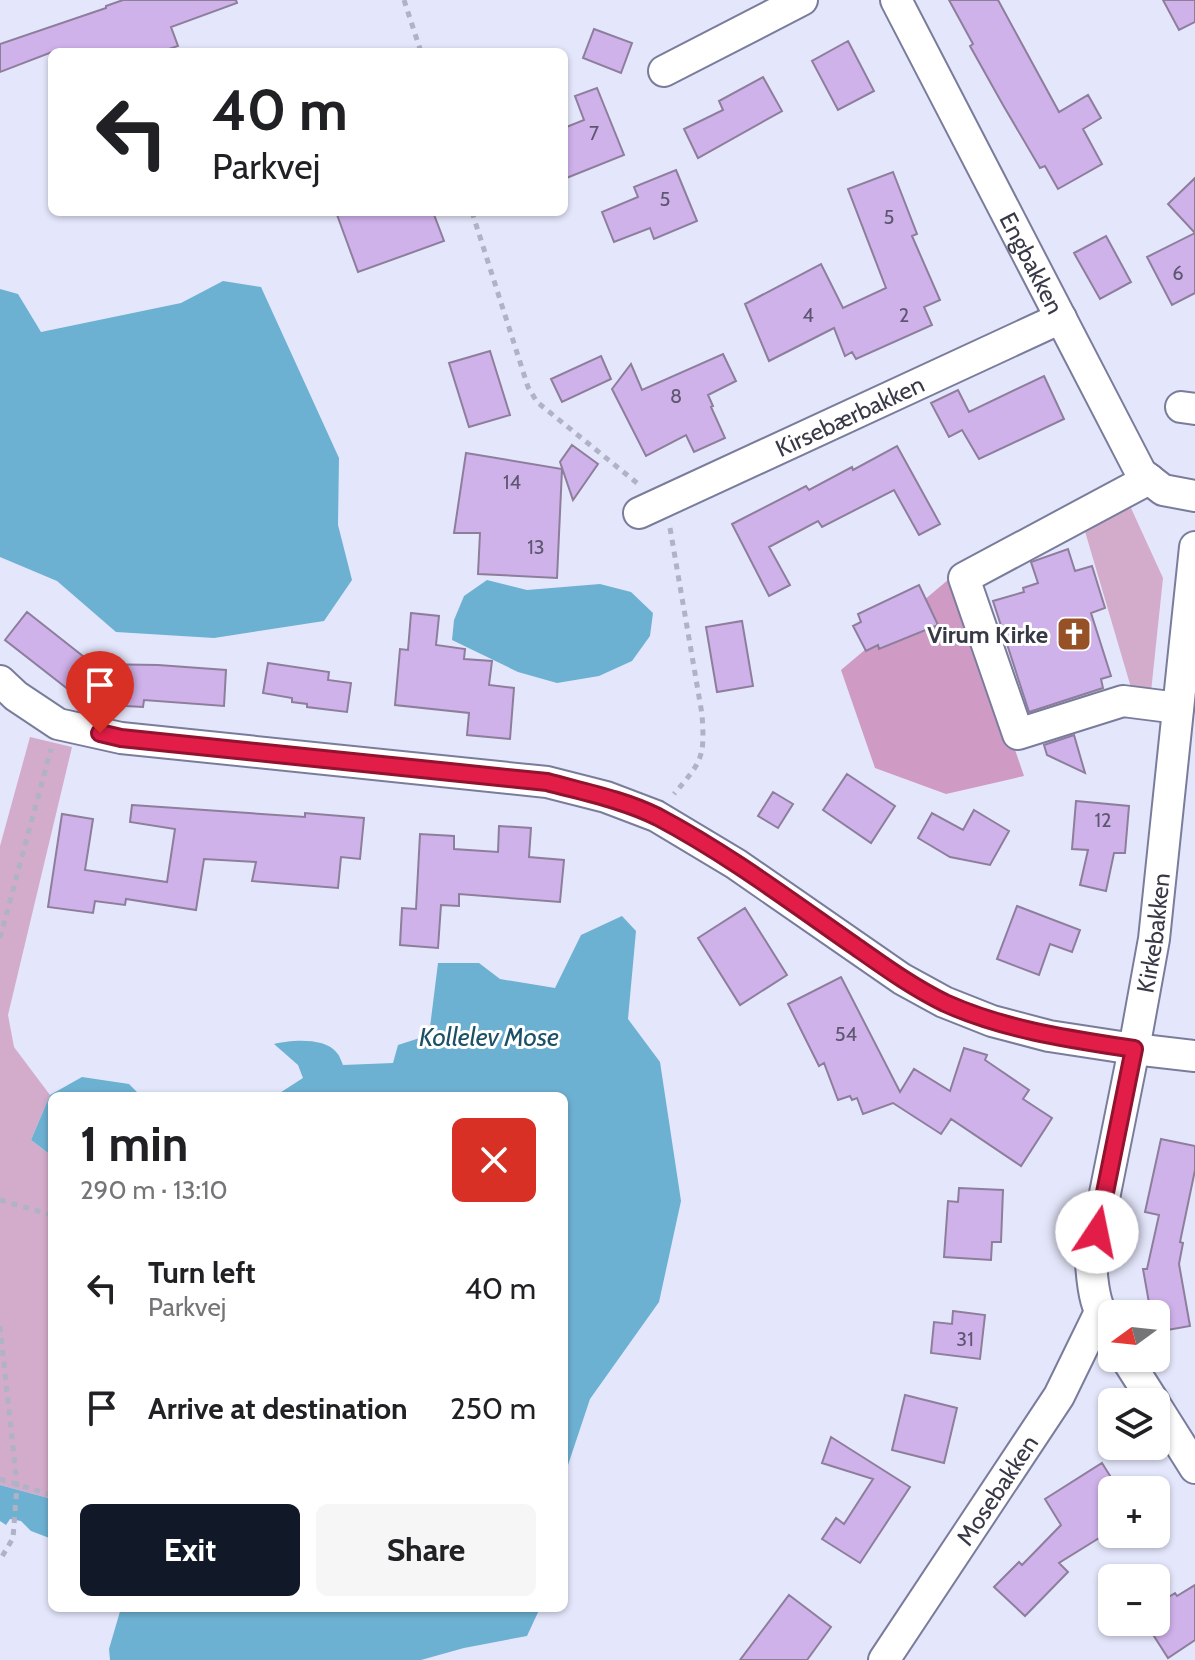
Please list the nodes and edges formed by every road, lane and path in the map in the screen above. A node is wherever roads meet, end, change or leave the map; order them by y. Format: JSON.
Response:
{"nodes":[{"id":1,"x":404,"y":0,"type":"edge"},
{"id":2,"x":802,"y":0,"type":"edge"},
{"id":3,"x":896,"y":0,"type":"edge"},
{"id":4,"x":420,"y":48,"type":"edge"},
{"id":5,"x":664,"y":71,"type":"dead end"},
{"id":6,"x":1061,"y":318,"type":"junction"},
{"id":7,"x":1149,"y":479,"type":"junction"},
{"id":8,"x":1195,"y":496,"type":"edge"},
{"id":9,"x":639,"y":513,"type":"dead end"},
{"id":10,"x":1195,"y":547,"type":"edge"},
{"id":11,"x":0,"y":681,"type":"edge"},
{"id":12,"x":1178,"y":708,"type":"junction"},
{"id":13,"x":58,"y":724,"type":"junction"},
{"id":14,"x":0,"y":938,"type":"edge"},
{"id":15,"x":1134,"y":1049,"type":"junction"},
{"id":16,"x":1195,"y":1056,"type":"edge"},
{"id":17,"x":0,"y":1200,"type":"edge"},
{"id":18,"x":48,"y":1214,"type":"edge"},
{"id":19,"x":1098,"y":1304,"type":"edge"},
{"id":20,"x":0,"y":1326,"type":"edge"},
{"id":21,"x":1098,"y":1336,"type":"edge"},
{"id":22,"x":1170,"y":1428,"type":"edge"},
{"id":23,"x":1195,"y":1468,"type":"edge"},
{"id":24,"x":0,"y":1479,"type":"edge"},
{"id":25,"x":17,"y":1485,"type":"junction"},
{"id":26,"x":48,"y":1494,"type":"edge"},
{"id":27,"x":0,"y":1560,"type":"edge"},
{"id":28,"x":884,"y":1660,"type":"edge"}],
"edges":[{"from":1,"to":4,"type":"path"},
{"from":2,"to":5,"type":"street"},
{"from":3,"to":6,"type":"street","name":"Engbakken"},
{"from":6,"to":7,"type":"street","name":"Engbakken"},
{"from":6,"to":9,"type":"street","name":"Kirsebærbakken"},
{"from":7,"to":8,"type":"street"},
{"from":7,"to":12,"type":"street"},
{"from":10,"to":12,"type":"street","name":"Kirkebakken"},
{"from":11,"to":13,"type":"street"},
{"from":12,"to":15,"type":"street","name":"Kirkebakken"},
{"from":13,"to":14,"type":"path"},
{"from":13,"to":15,"type":"street"},
{"from":15,"to":16,"type":"street"},
{"from":15,"to":19,"type":"street","name":"Kirkebakken"},
{"from":17,"to":18,"type":"path"},
{"from":20,"to":25,"type":"path"},
{"from":21,"to":28,"type":"street","name":"Mosebakken"},
{"from":22,"to":23,"type":"street"},
{"from":24,"to":25,"type":"path"},
{"from":25,"to":26,"type":"path"},
{"from":25,"to":27,"type":"path"}]}
